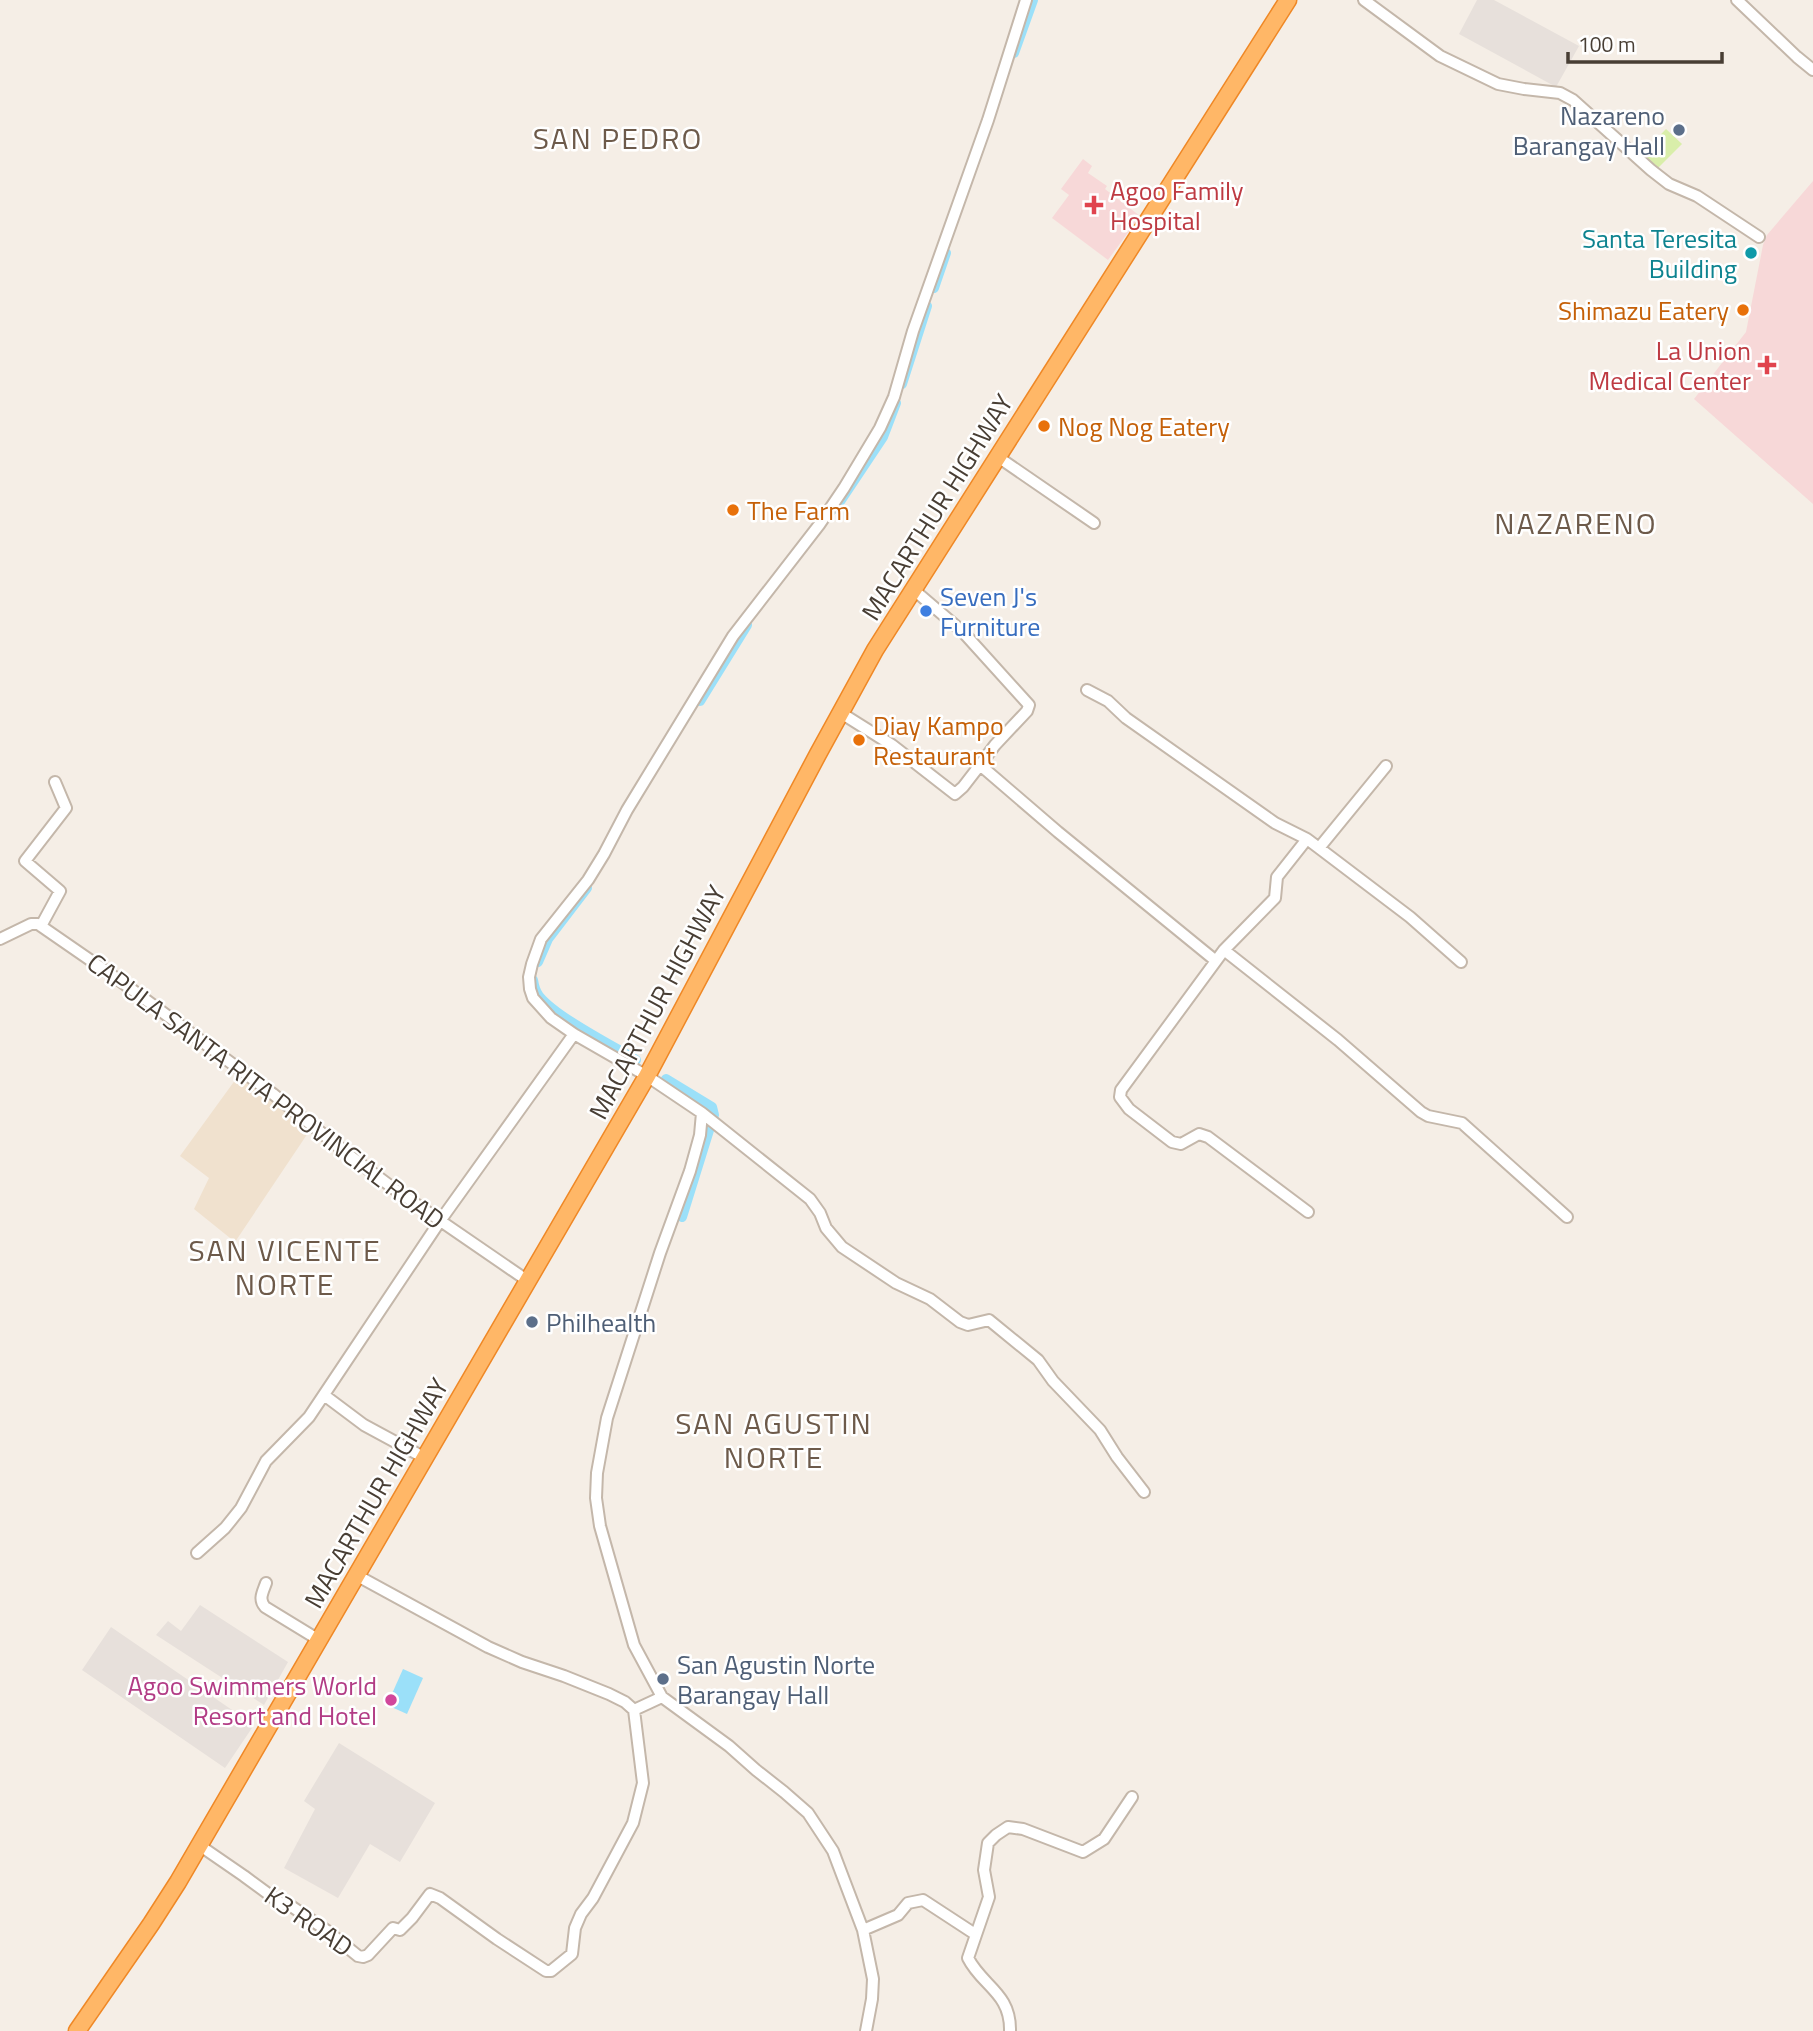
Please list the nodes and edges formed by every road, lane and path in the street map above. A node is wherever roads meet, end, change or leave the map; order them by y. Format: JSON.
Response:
{"nodes":[{"id":1,"x":1027,"y":0,"type":"edge"},
{"id":2,"x":1288,"y":0,"type":"edge"},
{"id":3,"x":1364,"y":0,"type":"edge"},
{"id":4,"x":1737,"y":0,"type":"edge"},
{"id":5,"x":1813,"y":70,"type":"edge"},
{"id":6,"x":1759,"y":237,"type":"dead end"},
{"id":7,"x":998,"y":457,"type":"junction"},
{"id":8,"x":1094,"y":523,"type":"dead end"},
{"id":9,"x":914,"y":590,"type":"junction"},
{"id":10,"x":1087,"y":690,"type":"dead end"},
{"id":11,"x":841,"y":713,"type":"junction"},
{"id":12,"x":980,"y":765,"type":"junction"},
{"id":13,"x":1386,"y":766,"type":"dead end"},
{"id":14,"x":55,"y":782,"type":"dead end"},
{"id":15,"x":1307,"y":839,"type":"junction"},
{"id":16,"x":1319,"y":848,"type":"junction"},
{"id":17,"x":41,"y":926,"type":"junction"},
{"id":18,"x":0,"y":939,"type":"edge"},
{"id":19,"x":1224,"y":950,"type":"junction"},
{"id":20,"x":1216,"y":961,"type":"junction"},
{"id":21,"x":1461,"y":962,"type":"dead end"},
{"id":22,"x":575,"y":1034,"type":"junction"},
{"id":23,"x":647,"y":1076,"type":"junction"},
{"id":24,"x":702,"y":1113,"type":"junction"},
{"id":25,"x":1308,"y":1212,"type":"dead end"},
{"id":26,"x":1567,"y":1217,"type":"dead end"},
{"id":27,"x":440,"y":1221,"type":"junction"},
{"id":28,"x":528,"y":1280,"type":"junction"},
{"id":29,"x":324,"y":1395,"type":"junction"},
{"id":30,"x":425,"y":1458,"type":"junction"},
{"id":31,"x":1144,"y":1492,"type":"dead end"},
{"id":32,"x":197,"y":1553,"type":"dead end"},
{"id":33,"x":356,"y":1575,"type":"junction"},
{"id":34,"x":266,"y":1583,"type":"dead end"},
{"id":35,"x":319,"y":1640,"type":"junction"},
{"id":36,"x":662,"y":1697,"type":"junction"},
{"id":37,"x":634,"y":1710,"type":"junction"},
{"id":38,"x":1132,"y":1797,"type":"dead end"},
{"id":39,"x":199,"y":1845,"type":"junction"},
{"id":40,"x":863,"y":1930,"type":"junction"},
{"id":41,"x":975,"y":1934,"type":"junction"},
{"id":42,"x":77,"y":2031,"type":"edge"},
{"id":43,"x":866,"y":2031,"type":"edge"},
{"id":44,"x":1010,"y":2031,"type":"edge"}],
"edges":[{"from":1,"to":22,"type":"street"},
{"from":2,"to":7,"type":"highway","name":"MACARTHUR HIGHWAY"},
{"from":3,"to":6,"type":"street"},
{"from":4,"to":5,"type":"street"},
{"from":7,"to":8,"type":"street"},
{"from":7,"to":9,"type":"highway","name":"MACARTHUR HIGHWAY"},
{"from":9,"to":11,"type":"highway","name":"MACARTHUR HIGHWAY"},
{"from":9,"to":12,"type":"street"},
{"from":10,"to":15,"type":"street"},
{"from":11,"to":12,"type":"street"},
{"from":11,"to":23,"type":"highway","name":"MACARTHUR HIGHWAY"},
{"from":12,"to":20,"type":"street"},
{"from":13,"to":16,"type":"street"},
{"from":14,"to":17,"type":"street"},
{"from":15,"to":16,"type":"street"},
{"from":15,"to":19,"type":"street"},
{"from":16,"to":21,"type":"street"},
{"from":17,"to":18,"type":"street"},
{"from":17,"to":27,"type":"street","name":"CAPULA SANTA RITA PROVINCIAL ROAD"},
{"from":19,"to":20,"type":"street"},
{"from":19,"to":26,"type":"street"},
{"from":20,"to":25,"type":"street"},
{"from":22,"to":23,"type":"street"},
{"from":22,"to":27,"type":"street"},
{"from":23,"to":24,"type":"street"},
{"from":23,"to":28,"type":"highway","name":"MACARTHUR HIGHWAY"},
{"from":24,"to":31,"type":"street"},
{"from":24,"to":36,"type":"street"},
{"from":27,"to":28,"type":"street","name":"CAPULA SANTA RITA PROVINCIAL ROAD"},
{"from":27,"to":29,"type":"street"},
{"from":28,"to":30,"type":"highway","name":"MACARTHUR HIGHWAY"},
{"from":29,"to":30,"type":"street"},
{"from":29,"to":32,"type":"street"},
{"from":30,"to":33,"type":"highway","name":"MACARTHUR HIGHWAY"},
{"from":33,"to":35,"type":"highway","name":"MACARTHUR HIGHWAY"},
{"from":33,"to":37,"type":"street"},
{"from":34,"to":35,"type":"street"},
{"from":35,"to":39,"type":"highway","name":"MACARTHUR HIGHWAY"},
{"from":36,"to":37,"type":"street"},
{"from":36,"to":40,"type":"street"},
{"from":37,"to":39,"type":"street","name":"K3 ROAD"},
{"from":38,"to":41,"type":"street"},
{"from":39,"to":42,"type":"highway","name":"MACARTHUR HIGHWAY"},
{"from":40,"to":41,"type":"street"},
{"from":40,"to":43,"type":"street"},
{"from":41,"to":44,"type":"street"}]}
